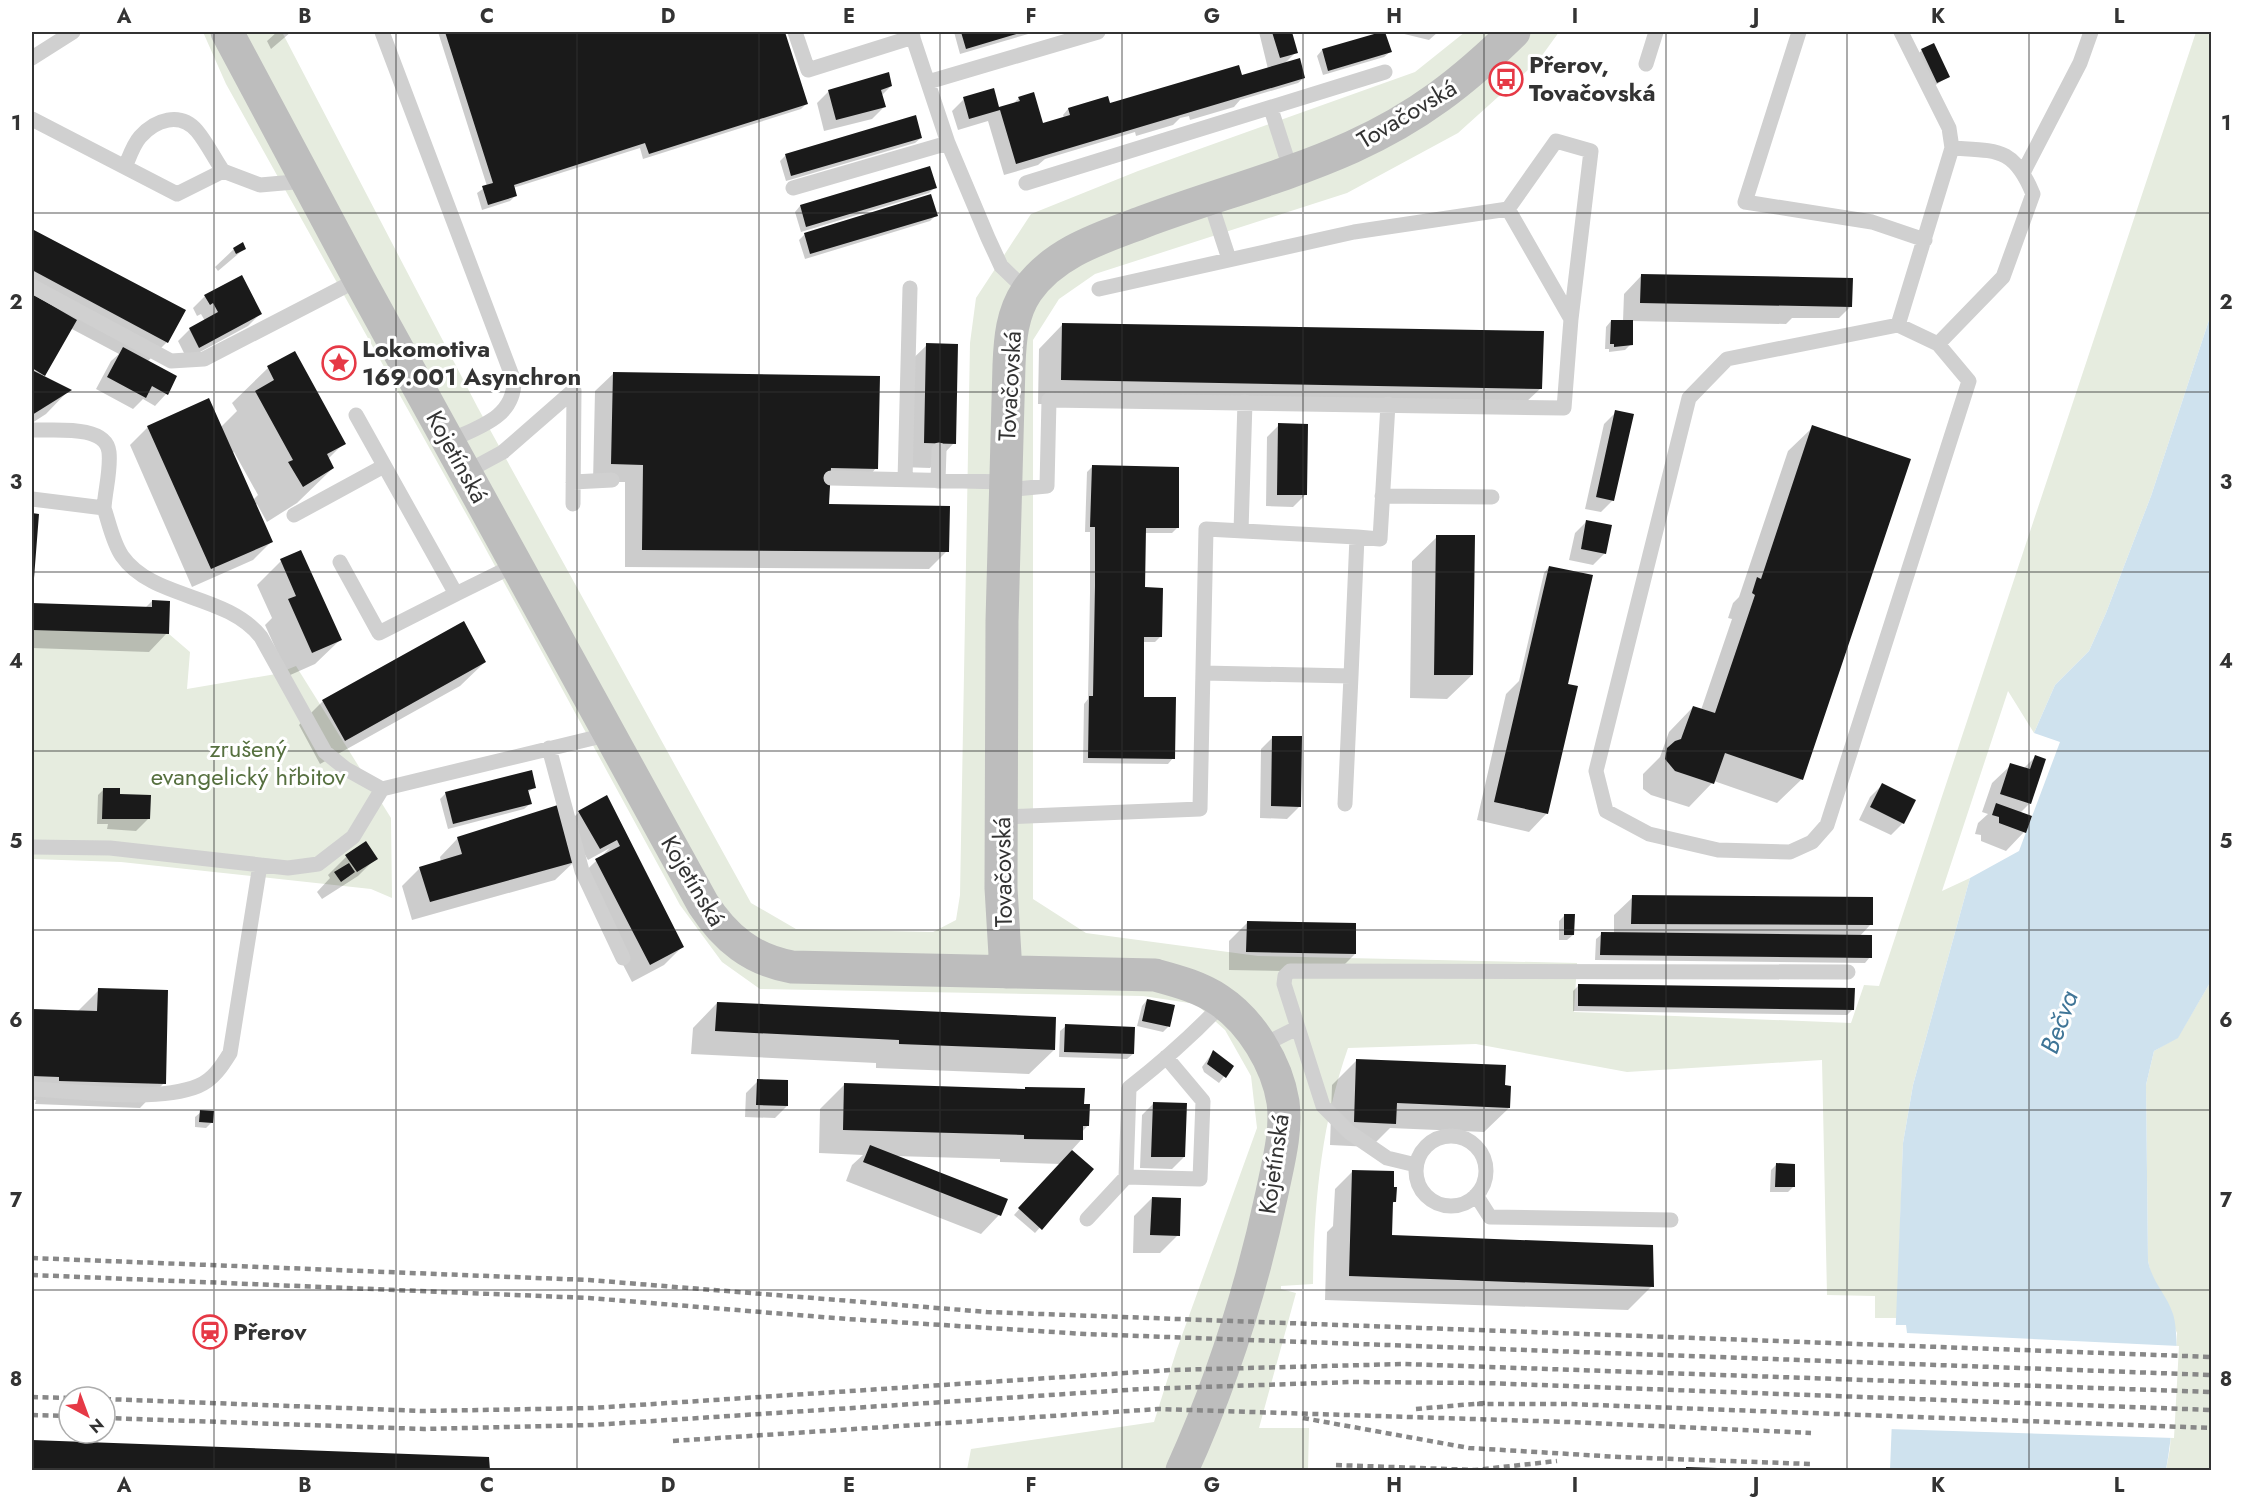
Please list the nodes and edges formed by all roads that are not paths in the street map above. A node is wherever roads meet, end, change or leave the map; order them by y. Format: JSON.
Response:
{"nodes":[{"id":1,"x":73,"y":32,"type":"edge"},
{"id":2,"x":227,"y":32,"type":"edge"},
{"id":3,"x":382,"y":32,"type":"edge"},
{"id":4,"x":795,"y":32,"type":"edge"},
{"id":5,"x":1098,"y":32,"type":"edge"},
{"id":6,"x":1514,"y":32,"type":"edge"},
{"id":7,"x":1656,"y":32,"type":"edge"},
{"id":8,"x":1799,"y":32,"type":"edge"},
{"id":9,"x":1901,"y":32,"type":"edge"},
{"id":10,"x":2091,"y":32,"type":"edge"},
{"id":11,"x":912,"y":34,"type":"edge"},
{"id":12,"x":32,"y":58,"type":"edge"},
{"id":13,"x":1646,"y":64,"type":"dead end"},
{"id":14,"x":1385,"y":72,"type":"dead end"},
{"id":15,"x":928,"y":82,"type":"junction"},
{"id":16,"x":1271,"y":109,"type":"junction"},
{"id":17,"x":32,"y":119,"type":"edge"},
{"id":18,"x":948,"y":143,"type":"junction"},
{"id":19,"x":1952,"y":148,"type":"junction"},
{"id":20,"x":125,"y":167,"type":"junction"},
{"id":21,"x":223,"y":171,"type":"junction"},
{"id":22,"x":1291,"y":171,"type":"junction"},
{"id":23,"x":2024,"y":171,"type":"junction"},
{"id":24,"x":306,"y":181,"type":"junction"},
{"id":25,"x":1026,"y":183,"type":"dead end"},
{"id":26,"x":793,"y":188,"type":"dead end"},
{"id":27,"x":1209,"y":198,"type":"junction"},
{"id":28,"x":1509,"y":209,"type":"junction"},
{"id":29,"x":1925,"y":240,"type":"junction"},
{"id":30,"x":1228,"y":259,"type":"junction"},
{"id":31,"x":359,"y":279,"type":"junction"},
{"id":32,"x":32,"y":286,"type":"edge"},
{"id":33,"x":910,"y":288,"type":"dead end"},
{"id":34,"x":1100,"y":289,"type":"dead end"},
{"id":35,"x":1027,"y":291,"type":"junction"},
{"id":36,"x":1571,"y":319,"type":"junction"},
{"id":37,"x":1898,"y":325,"type":"junction"},
{"id":38,"x":1938,"y":344,"type":"junction"},
{"id":39,"x":1245,"y":402,"type":"junction"},
{"id":40,"x":1388,"y":404,"type":"junction"},
{"id":41,"x":356,"y":415,"type":"dead end"},
{"id":42,"x":32,"y":430,"type":"edge"},
{"id":43,"x":449,"y":441,"type":"junction"},
{"id":44,"x":939,"y":450,"type":"dead end"},
{"id":45,"x":384,"y":466,"type":"junction"},
{"id":46,"x":466,"y":472,"type":"junction"},
{"id":47,"x":831,"y":478,"type":"dead end"},
{"id":48,"x":612,"y":480,"type":"dead end"},
{"id":49,"x":905,"y":480,"type":"junction"},
{"id":50,"x":938,"y":481,"type":"junction"},
{"id":51,"x":573,"y":482,"type":"junction"},
{"id":52,"x":1006,"y":486,"type":"junction"},
{"id":53,"x":1382,"y":496,"type":"junction"},
{"id":54,"x":1492,"y":497,"type":"dead end"},
{"id":55,"x":32,"y":499,"type":"edge"},
{"id":56,"x":573,"y":504,"type":"dead end"},
{"id":57,"x":104,"y":508,"type":"junction"},
{"id":58,"x":294,"y":515,"type":"dead end"},
{"id":59,"x":1241,"y":531,"type":"junction"},
{"id":60,"x":1357,"y":537,"type":"junction"},
{"id":61,"x":340,"y":562,"type":"dead end"},
{"id":62,"x":516,"y":564,"type":"junction"},
{"id":63,"x":456,"y":594,"type":"junction"},
{"id":64,"x":1203,"y":673,"type":"junction"},
{"id":65,"x":1351,"y":676,"type":"junction"},
{"id":66,"x":610,"y":734,"type":"junction"},
{"id":67,"x":549,"y":748,"type":"junction"},
{"id":68,"x":382,"y":789,"type":"junction"},
{"id":69,"x":1345,"y":804,"type":"dead end"},
{"id":70,"x":1001,"y":817,"type":"junction"},
{"id":71,"x":32,"y":847,"type":"edge"},
{"id":72,"x":260,"y":865,"type":"junction"},
{"id":73,"x":623,"y":958,"type":"dead end"},
{"id":74,"x":1005,"y":972,"type":"junction"},
{"id":75,"x":1848,"y":972,"type":"dead end"},
{"id":76,"x":1223,"y":1003,"type":"junction"},
{"id":77,"x":1297,"y":1028,"type":"junction"},
{"id":78,"x":1261,"y":1046,"type":"junction"},
{"id":79,"x":1166,"y":1058,"type":"junction"},
{"id":80,"x":32,"y":1089,"type":"edge"},
{"id":81,"x":1416,"y":1165,"type":"junction"},
{"id":82,"x":1126,"y":1177,"type":"junction"},
{"id":83,"x":1476,"y":1195,"type":"junction"},
{"id":84,"x":1087,"y":1219,"type":"dead end"},
{"id":85,"x":1671,"y":1220,"type":"dead end"},
{"id":86,"x":1182,"y":1470,"type":"edge"}],
"edges":[{"from":1,"to":12,"type":"lane"},
{"from":2,"to":24,"type":"main road","name":"Kojetínská"},
{"from":3,"to":43,"type":"lane"},
{"from":4,"to":11,"type":"lane"},
{"from":5,"to":15,"type":"lane"},
{"from":6,"to":22,"type":"main road","name":"Tovačovská"},
{"from":7,"to":13,"type":"lane"},
{"from":8,"to":29,"type":"lane"},
{"from":9,"to":19,"type":"lane"},
{"from":10,"to":23,"type":"lane"},
{"from":11,"to":15,"type":"lane"},
{"from":14,"to":16,"type":"lane"},
{"from":15,"to":18,"type":"lane"},
{"from":16,"to":22,"type":"lane"},
{"from":16,"to":25,"type":"lane"},
{"from":17,"to":20,"type":"lane"},
{"from":18,"to":26,"type":"lane"},
{"from":18,"to":35,"type":"lane"},
{"from":19,"to":23,"type":"lane"},
{"from":19,"to":29,"type":"lane"},
{"from":20,"to":21,"type":"lane"},
{"from":20,"to":21,"type":"lane"},
{"from":21,"to":24,"type":"lane"},
{"from":22,"to":27,"type":"main road","name":"Tovačovská"},
{"from":23,"to":38,"type":"lane"},
{"from":24,"to":31,"type":"main road","name":"Kojetínská"},
{"from":27,"to":30,"type":"lane"},
{"from":27,"to":35,"type":"main road","name":"Tovačovská"},
{"from":28,"to":30,"type":"lane"},
{"from":28,"to":36,"type":"lane"},
{"from":28,"to":36,"type":"lane"},
{"from":29,"to":37,"type":"lane"},
{"from":30,"to":34,"type":"lane"},
{"from":31,"to":32,"type":"lane"},
{"from":31,"to":43,"type":"main road","name":"Kojetínská"},
{"from":33,"to":49,"type":"lane"},
{"from":35,"to":52,"type":"main road","name":"Tovačovská"},
{"from":36,"to":40,"type":"lane"},
{"from":37,"to":38,"type":"lane"},
{"from":37,"to":38,"type":"lane"},
{"from":39,"to":40,"type":"lane"},
{"from":39,"to":52,"type":"lane"},
{"from":39,"to":59,"type":"lane"},
{"from":40,"to":53,"type":"lane"},
{"from":41,"to":45,"type":"lane"},
{"from":42,"to":57,"type":"lane"},
{"from":43,"to":46,"type":"main road","name":"Kojetínská"},
{"from":44,"to":50,"type":"lane"},
{"from":45,"to":58,"type":"lane"},
{"from":45,"to":63,"type":"lane"},
{"from":46,"to":51,"type":"lane"},
{"from":46,"to":62,"type":"main road","name":"Kojetínská"},
{"from":47,"to":49,"type":"lane"},
{"from":48,"to":51,"type":"lane"},
{"from":49,"to":50,"type":"lane"},
{"from":50,"to":52,"type":"lane"},
{"from":51,"to":56,"type":"lane"},
{"from":52,"to":70,"type":"main road","name":"Tovačovská"},
{"from":53,"to":54,"type":"lane"},
{"from":53,"to":60,"type":"lane"},
{"from":55,"to":57,"type":"lane"},
{"from":57,"to":68,"type":"lane"},
{"from":59,"to":60,"type":"lane"},
{"from":59,"to":64,"type":"lane"},
{"from":60,"to":65,"type":"lane"},
{"from":61,"to":63,"type":"lane"},
{"from":62,"to":63,"type":"lane"},
{"from":62,"to":66,"type":"main road","name":"Kojetínská"},
{"from":64,"to":65,"type":"lane"},
{"from":64,"to":70,"type":"lane"},
{"from":65,"to":69,"type":"lane"},
{"from":66,"to":67,"type":"lane"},
{"from":66,"to":74,"type":"main road","name":"Kojetínská"},
{"from":67,"to":68,"type":"lane"},
{"from":67,"to":73,"type":"lane"},
{"from":68,"to":72,"type":"lane"},
{"from":70,"to":74,"type":"main road","name":"Tovačovská"},
{"from":71,"to":72,"type":"lane"},
{"from":72,"to":80,"type":"lane"},
{"from":74,"to":76,"type":"main road","name":"Kojetínská"},
{"from":75,"to":77,"type":"lane"},
{"from":76,"to":78,"type":"main road","name":"Kojetínská"},
{"from":76,"to":79,"type":"lane"},
{"from":77,"to":78,"type":"lane"},
{"from":77,"to":81,"type":"lane"},
{"from":78,"to":86,"type":"main road","name":"Kojetínská"},
{"from":79,"to":82,"type":"lane"},
{"from":79,"to":82,"type":"lane"},
{"from":81,"to":83,"type":"lane"},
{"from":81,"to":83,"type":"lane"},
{"from":82,"to":84,"type":"lane"},
{"from":83,"to":85,"type":"lane"}]}
